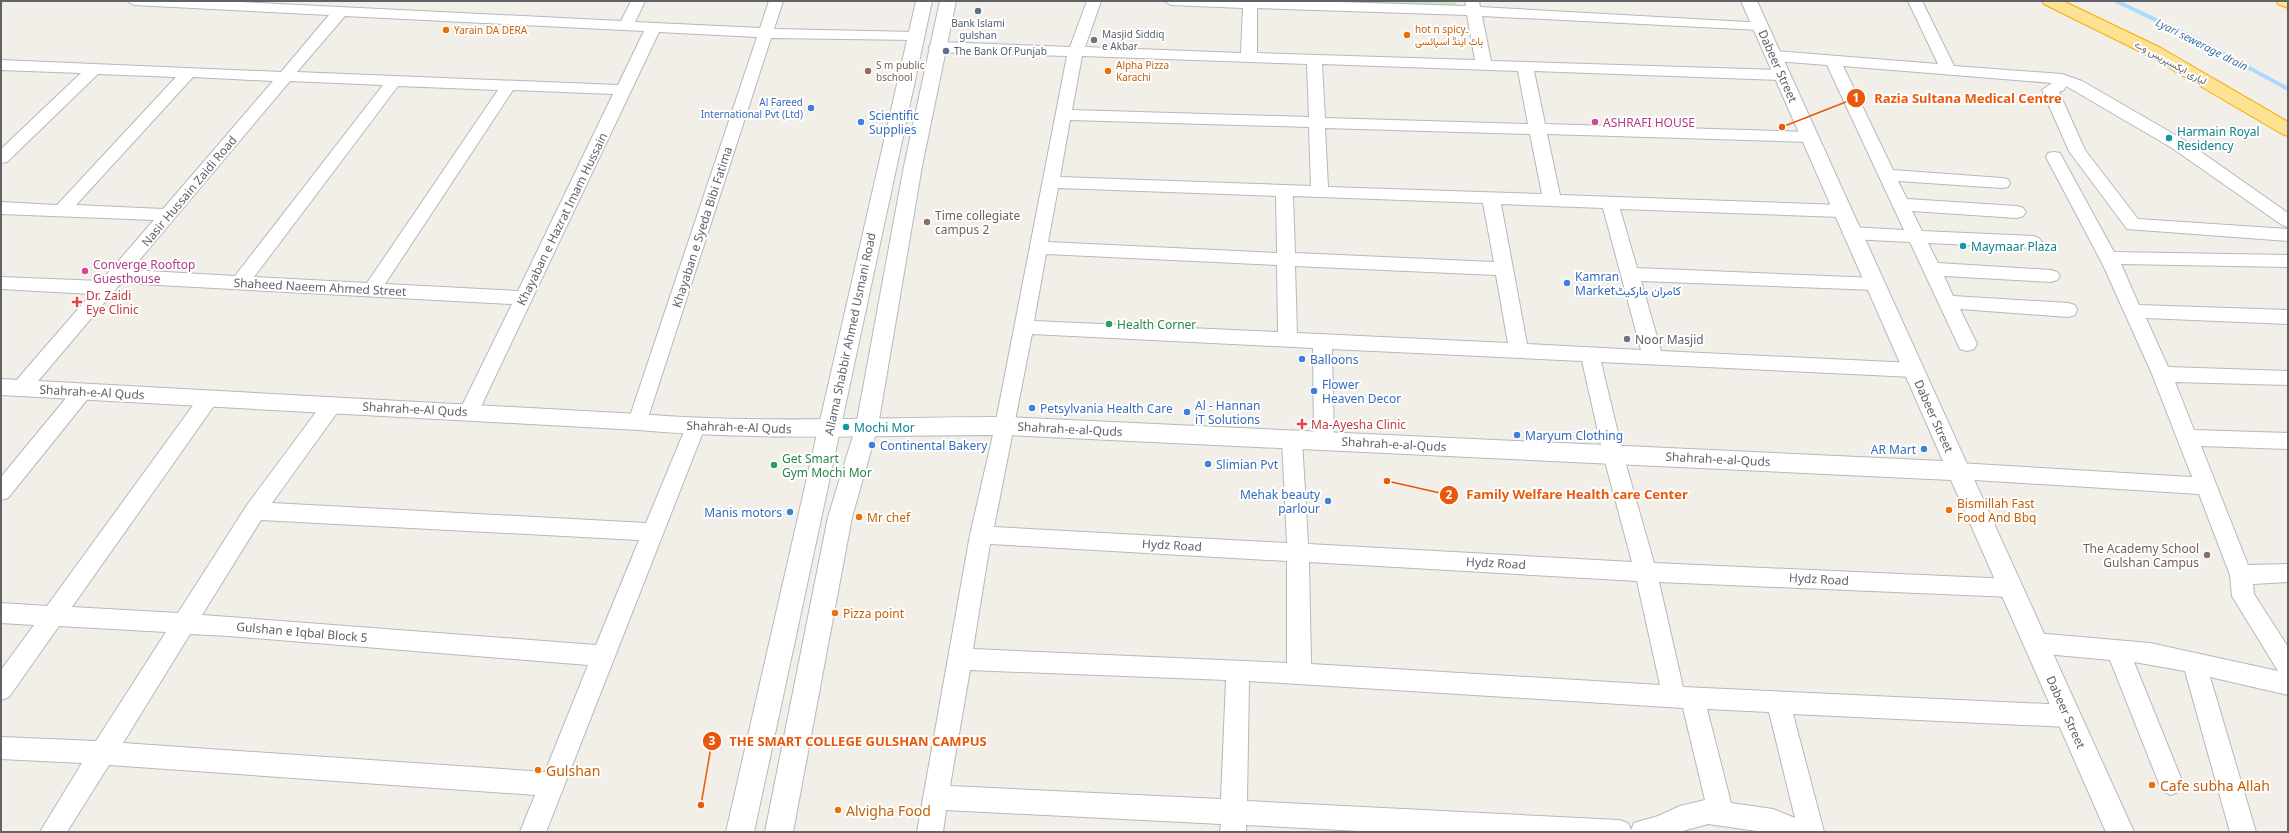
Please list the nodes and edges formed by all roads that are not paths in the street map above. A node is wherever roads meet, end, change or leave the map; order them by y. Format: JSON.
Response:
{"nodes":[{"id":1,"x":134,"y":1,"type":"edge"},
{"id":2,"x":638,"y":1,"type":"edge"},
{"id":3,"x":776,"y":1,"type":"edge"},
{"id":4,"x":924,"y":1,"type":"edge"},
{"id":5,"x":948,"y":1,"type":"edge"},
{"id":6,"x":1094,"y":1,"type":"edge"},
{"id":7,"x":1171,"y":1,"type":"edge"},
{"id":8,"x":1749,"y":1,"type":"edge"},
{"id":9,"x":1915,"y":1,"type":"edge"},
{"id":10,"x":2050,"y":1,"type":"edge"},
{"id":11,"x":2284,"y":1,"type":"edge"},
{"id":12,"x":1250,"y":2,"type":"edge"},
{"id":13,"x":2288,"y":3,"type":"edge"},
{"id":14,"x":1473,"y":6,"type":"edge"},
{"id":15,"x":335,"y":8,"type":"edge"},
{"id":16,"x":626,"y":25,"type":"junction"},
{"id":17,"x":654,"y":26,"type":"junction"},
{"id":18,"x":1760,"y":26,"type":"junction"},
{"id":19,"x":766,"y":33,"type":"junction"},
{"id":20,"x":916,"y":36,"type":"junction"},
{"id":21,"x":937,"y":47,"type":"junction"},
{"id":22,"x":1075,"y":53,"type":"junction"},
{"id":23,"x":1249,"y":57,"type":"junction"},
{"id":24,"x":1314,"y":60,"type":"junction"},
{"id":25,"x":1833,"y":61,"type":"junction"},
{"id":26,"x":1484,"y":65,"type":"junction"},
{"id":27,"x":1778,"y":65,"type":"junction"},
{"id":28,"x":1525,"y":66,"type":"junction"},
{"id":29,"x":2,"y":67,"type":"edge"},
{"id":30,"x":95,"y":68,"type":"junction"},
{"id":31,"x":1947,"y":68,"type":"junction"},
{"id":32,"x":189,"y":72,"type":"junction"},
{"id":33,"x":283,"y":78,"type":"junction"},
{"id":34,"x":2062,"y":79,"type":"junction"},
{"id":35,"x":394,"y":81,"type":"junction"},
{"id":36,"x":508,"y":86,"type":"junction"},
{"id":37,"x":624,"y":90,"type":"junction"},
{"id":38,"x":1063,"y":115,"type":"junction"},
{"id":39,"x":1317,"y":122,"type":"junction"},
{"id":40,"x":1538,"y":129,"type":"junction"},
{"id":41,"x":2288,"y":130,"type":"edge"},
{"id":42,"x":1809,"y":137,"type":"junction"},
{"id":43,"x":2054,"y":157,"type":"dead end"},
{"id":44,"x":1,"y":158,"type":"edge"},
{"id":45,"x":1887,"y":176,"type":"junction"},
{"id":46,"x":1051,"y":182,"type":"junction"},
{"id":47,"x":2002,"y":183,"type":"dead end"},
{"id":48,"x":1284,"y":189,"type":"junction"},
{"id":49,"x":1320,"y":190,"type":"junction"},
{"id":50,"x":1491,"y":198,"type":"junction"},
{"id":51,"x":1552,"y":200,"type":"junction"},
{"id":52,"x":1610,"y":202,"type":"junction"},
{"id":53,"x":1900,"y":204,"type":"junction"},
{"id":54,"x":1,"y":208,"type":"edge"},
{"id":55,"x":61,"y":211,"type":"junction"},
{"id":56,"x":1841,"y":211,"type":"junction"},
{"id":57,"x":2017,"y":212,"type":"dead end"},
{"id":58,"x":169,"y":215,"type":"junction"},
{"id":59,"x":2288,"y":221,"type":"edge"},
{"id":60,"x":1851,"y":233,"type":"junction"},
{"id":61,"x":1915,"y":235,"type":"junction"},
{"id":62,"x":2288,"y":235,"type":"edge"},
{"id":63,"x":2033,"y":242,"type":"dead end"},
{"id":64,"x":1038,"y":248,"type":"junction"},
{"id":65,"x":2109,"y":258,"type":"junction"},
{"id":66,"x":1286,"y":259,"type":"junction"},
{"id":67,"x":2288,"y":261,"type":"edge"},
{"id":68,"x":1505,"y":269,"type":"junction"},
{"id":69,"x":1932,"y":269,"type":"junction"},
{"id":70,"x":1630,"y":274,"type":"junction"},
{"id":71,"x":2051,"y":276,"type":"dead end"},
{"id":72,"x":112,"y":282,"type":"junction"},
{"id":73,"x":240,"y":282,"type":"junction"},
{"id":74,"x":1,"y":283,"type":"edge"},
{"id":75,"x":1875,"y":284,"type":"junction"},
{"id":76,"x":372,"y":290,"type":"junction"},
{"id":77,"x":524,"y":298,"type":"junction"},
{"id":78,"x":1947,"y":302,"type":"junction"},
{"id":79,"x":2068,"y":310,"type":"dead end"},
{"id":80,"x":2134,"y":311,"type":"junction"},
{"id":81,"x":2288,"y":317,"type":"edge"},
{"id":82,"x":1024,"y":326,"type":"junction"},
{"id":83,"x":1288,"y":340,"type":"junction"},
{"id":84,"x":1322,"y":341,"type":"junction"},
{"id":85,"x":1967,"y":344,"type":"dead end"},
{"id":86,"x":1519,"y":351,"type":"junction"},
{"id":87,"x":1590,"y":355,"type":"junction"},
{"id":88,"x":1653,"y":357,"type":"junction"},
{"id":89,"x":1913,"y":370,"type":"junction"},
{"id":90,"x":2162,"y":374,"type":"junction"},
{"id":91,"x":2288,"y":378,"type":"edge"},
{"id":92,"x":11,"y":387,"type":"edge"},
{"id":93,"x":83,"y":391,"type":"junction"},
{"id":94,"x":208,"y":398,"type":"junction"},
{"id":95,"x":332,"y":405,"type":"junction"},
{"id":96,"x":469,"y":412,"type":"junction"},
{"id":97,"x":638,"y":422,"type":"junction"},
{"id":98,"x":867,"y":426,"type":"junction"},
{"id":99,"x":1005,"y":426,"type":"junction"},
{"id":100,"x":695,"y":427,"type":"junction"},
{"id":101,"x":829,"y":429,"type":"junction"},
{"id":102,"x":2187,"y":438,"type":"junction"},
{"id":103,"x":1292,"y":439,"type":"junction"},
{"id":104,"x":1324,"y":441,"type":"junction"},
{"id":105,"x":2284,"y":446,"type":"edge"},
{"id":106,"x":1613,"y":454,"type":"junction"},
{"id":107,"x":1959,"y":471,"type":"junction"},
{"id":108,"x":2206,"y":486,"type":"junction"},
{"id":109,"x":1,"y":491,"type":"edge"},
{"id":110,"x":255,"y":511,"type":"junction"},
{"id":111,"x":653,"y":532,"type":"junction"},
{"id":112,"x":981,"y":535,"type":"junction"},
{"id":113,"x":1298,"y":551,"type":"junction"},
{"id":114,"x":1646,"y":572,"type":"junction"},
{"id":115,"x":2288,"y":572,"type":"edge"},
{"id":116,"x":2241,"y":575,"type":"junction"},
{"id":117,"x":2011,"y":588,"type":"junction"},
{"id":118,"x":1,"y":613,"type":"edge"},
{"id":119,"x":53,"y":616,"type":"junction"},
{"id":120,"x":185,"y":624,"type":"junction"},
{"id":121,"x":2035,"y":643,"type":"junction"},
{"id":122,"x":2118,"y":650,"type":"junction"},
{"id":123,"x":603,"y":656,"type":"junction"},
{"id":124,"x":960,"y":659,"type":"junction"},
{"id":125,"x":2286,"y":661,"type":"edge"},
{"id":126,"x":2194,"y":662,"type":"junction"},
{"id":127,"x":1238,"y":670,"type":"junction"},
{"id":128,"x":1299,"y":674,"type":"junction"},
{"id":129,"x":2288,"y":684,"type":"edge"},
{"id":130,"x":1,"y":689,"type":"edge"},
{"id":131,"x":1683,"y":697,"type":"junction"},
{"id":132,"x":1778,"y":701,"type":"junction"},
{"id":133,"x":2068,"y":716,"type":"junction"},
{"id":134,"x":1,"y":748,"type":"edge"},
{"id":135,"x":103,"y":753,"type":"junction"},
{"id":136,"x":2171,"y":783,"type":"dead end"},
{"id":137,"x":552,"y":784,"type":"junction"},
{"id":138,"x":936,"y":797,"type":"junction"},
{"id":139,"x":1721,"y":814,"type":"junction"},
{"id":140,"x":1233,"y":822,"type":"edge"},
{"id":141,"x":53,"y":832,"type":"edge"},
{"id":142,"x":533,"y":832,"type":"edge"},
{"id":143,"x":740,"y":832,"type":"edge"},
{"id":144,"x":779,"y":832,"type":"edge"},
{"id":145,"x":930,"y":832,"type":"edge"},
{"id":146,"x":1619,"y":832,"type":"edge"},
{"id":147,"x":1643,"y":832,"type":"edge"},
{"id":148,"x":1796,"y":832,"type":"edge"},
{"id":149,"x":1811,"y":832,"type":"edge"},
{"id":150,"x":2120,"y":832,"type":"edge"},
{"id":151,"x":2243,"y":832,"type":"edge"}],
"edges":[{"from":1,"to":15,"type":"street"},
{"from":2,"to":16,"type":"street"},
{"from":3,"to":19,"type":"street","name":"Khayaban e Syeda Bibi Fatima"},
{"from":4,"to":20,"type":"street","name":"Allama Shabbir Ahmed Usmani Road"},
{"from":5,"to":21,"type":"street"},
{"from":6,"to":22,"type":"street"},
{"from":7,"to":12,"type":"street"},
{"from":8,"to":18,"type":"street","name":"Dabeer Street"},
{"from":9,"to":31,"type":"street"},
{"from":10,"to":41,"type":"highway","name":"لیاری ایکسپریس وے"},
{"from":11,"to":13,"type":"highway"},
{"from":12,"to":14,"type":"street"},
{"from":12,"to":23,"type":"street"},
{"from":14,"to":18,"type":"street"},
{"from":14,"to":26,"type":"street"},
{"from":15,"to":16,"type":"street"},
{"from":15,"to":33,"type":"street","name":"Nasir Hussain Zaidi Road"},
{"from":16,"to":17,"type":"street"},
{"from":17,"to":19,"type":"street"},
{"from":17,"to":37,"type":"street","name":"Khayaban e Hazrat Imam Hussain"},
{"from":18,"to":27,"type":"street","name":"Dabeer Street"},
{"from":19,"to":20,"type":"street"},
{"from":19,"to":97,"type":"street","name":"Khayaban e Syeda Bibi Fatima"},
{"from":20,"to":101,"type":"street","name":"Allama Shabbir Ahmed Usmani Road"},
{"from":21,"to":22,"type":"street"},
{"from":21,"to":98,"type":"street"},
{"from":22,"to":23,"type":"street"},
{"from":22,"to":38,"type":"street"},
{"from":23,"to":24,"type":"street"},
{"from":24,"to":26,"type":"street"},
{"from":24,"to":39,"type":"street"},
{"from":25,"to":27,"type":"street"},
{"from":25,"to":31,"type":"street"},
{"from":25,"to":45,"type":"street"},
{"from":26,"to":28,"type":"street"},
{"from":27,"to":28,"type":"street"},
{"from":27,"to":42,"type":"street","name":"Dabeer Street"},
{"from":28,"to":40,"type":"street"},
{"from":29,"to":30,"type":"street"},
{"from":30,"to":32,"type":"street"},
{"from":30,"to":44,"type":"street"},
{"from":31,"to":34,"type":"street"},
{"from":32,"to":33,"type":"street"},
{"from":32,"to":55,"type":"street"},
{"from":33,"to":35,"type":"street"},
{"from":33,"to":58,"type":"street","name":"Nasir Hussain Zaidi Road"},
{"from":34,"to":59,"type":"street"},
{"from":34,"to":62,"type":"street"},
{"from":35,"to":36,"type":"street"},
{"from":35,"to":73,"type":"street"},
{"from":36,"to":37,"type":"street"},
{"from":36,"to":76,"type":"street"},
{"from":37,"to":77,"type":"street","name":"Khayaban e Hazrat Imam Hussain"},
{"from":38,"to":39,"type":"street"},
{"from":38,"to":46,"type":"street"},
{"from":39,"to":40,"type":"street"},
{"from":39,"to":49,"type":"street"},
{"from":40,"to":42,"type":"street"},
{"from":40,"to":51,"type":"street"},
{"from":42,"to":56,"type":"street","name":"Dabeer Street"},
{"from":43,"to":65,"type":"street"},
{"from":45,"to":47,"type":"street"},
{"from":45,"to":53,"type":"street"},
{"from":46,"to":48,"type":"street"},
{"from":46,"to":64,"type":"street"},
{"from":48,"to":49,"type":"street"},
{"from":48,"to":66,"type":"street"},
{"from":49,"to":50,"type":"street"},
{"from":50,"to":51,"type":"street"},
{"from":50,"to":68,"type":"street"},
{"from":51,"to":52,"type":"street"},
{"from":52,"to":56,"type":"street"},
{"from":52,"to":70,"type":"street"},
{"from":53,"to":57,"type":"street"},
{"from":53,"to":61,"type":"street"},
{"from":54,"to":55,"type":"street"},
{"from":55,"to":58,"type":"street"},
{"from":56,"to":60,"type":"street","name":"Dabeer Street"},
{"from":58,"to":72,"type":"street","name":"Nasir Hussain Zaidi Road"},
{"from":60,"to":61,"type":"street"},
{"from":60,"to":75,"type":"street","name":"Dabeer Street"},
{"from":61,"to":63,"type":"street"},
{"from":61,"to":69,"type":"street"},
{"from":64,"to":66,"type":"street"},
{"from":64,"to":82,"type":"street"},
{"from":65,"to":67,"type":"street"},
{"from":65,"to":80,"type":"street"},
{"from":66,"to":68,"type":"street"},
{"from":66,"to":83,"type":"street"},
{"from":68,"to":86,"type":"street"},
{"from":69,"to":71,"type":"street"},
{"from":69,"to":78,"type":"street"},
{"from":70,"to":75,"type":"street"},
{"from":70,"to":88,"type":"street"},
{"from":72,"to":73,"type":"street","name":"Shaheed Naeem Ahmed Street"},
{"from":72,"to":74,"type":"street","name":"Shaheed Naeem Ahmed Street"},
{"from":72,"to":92,"type":"street","name":"Nasir Hussain Zaidi Road"},
{"from":73,"to":76,"type":"street","name":"Shaheed Naeem Ahmed Street"},
{"from":75,"to":89,"type":"street","name":"Dabeer Street"},
{"from":76,"to":77,"type":"street","name":"Shaheed Naeem Ahmed Street"},
{"from":77,"to":96,"type":"street","name":"Khayaban e Hazrat Imam Hussain"},
{"from":78,"to":79,"type":"street"},
{"from":78,"to":85,"type":"street"},
{"from":80,"to":81,"type":"street"},
{"from":80,"to":90,"type":"street"},
{"from":82,"to":83,"type":"street"},
{"from":82,"to":99,"type":"street"},
{"from":83,"to":84,"type":"street"},
{"from":84,"to":86,"type":"street"},
{"from":84,"to":104,"type":"street"},
{"from":86,"to":87,"type":"street"},
{"from":87,"to":88,"type":"street"},
{"from":87,"to":106,"type":"street"},
{"from":88,"to":89,"type":"street"},
{"from":89,"to":107,"type":"street","name":"Dabeer Street"},
{"from":90,"to":91,"type":"street"},
{"from":90,"to":102,"type":"street"},
{"from":92,"to":93,"type":"street","name":"Shahrah-e-Al Quds"},
{"from":93,"to":94,"type":"street","name":"Shahrah-e-Al Quds"},
{"from":93,"to":109,"type":"street"},
{"from":94,"to":95,"type":"street","name":"Shahrah-e-Al Quds"},
{"from":94,"to":119,"type":"street"},
{"from":95,"to":96,"type":"street","name":"Shahrah-e-Al Quds"},
{"from":95,"to":110,"type":"street"},
{"from":96,"to":97,"type":"street","name":"Shahrah-e-Al Quds"},
{"from":97,"to":100,"type":"street","name":"Shahrah-e-Al Quds"},
{"from":98,"to":99,"type":"street","name":"Shahrah-e-al-Quds"},
{"from":98,"to":101,"type":"street","name":"Shahrah-e-al-Quds"},
{"from":98,"to":144,"type":"street"},
{"from":99,"to":103,"type":"street","name":"Shahrah-e-al-Quds"},
{"from":99,"to":112,"type":"street"},
{"from":100,"to":101,"type":"street","name":"Shahrah-e-Al Quds"},
{"from":100,"to":111,"type":"street"},
{"from":101,"to":143,"type":"street","name":"Allama Shabbir Ahmed Usmani Road"},
{"from":102,"to":105,"type":"street"},
{"from":102,"to":108,"type":"street"},
{"from":103,"to":104,"type":"street","name":"Shahrah-e-al-Quds"},
{"from":103,"to":113,"type":"street"},
{"from":104,"to":106,"type":"street","name":"Shahrah-e-al-Quds"},
{"from":106,"to":107,"type":"street","name":"Shahrah-e-al-Quds"},
{"from":106,"to":114,"type":"street"},
{"from":107,"to":108,"type":"street"},
{"from":107,"to":117,"type":"street","name":"Dabeer Street"},
{"from":108,"to":116,"type":"street"},
{"from":110,"to":111,"type":"street"},
{"from":110,"to":120,"type":"street"},
{"from":111,"to":123,"type":"street"},
{"from":112,"to":113,"type":"street","name":"Hydz Road"},
{"from":112,"to":124,"type":"street"},
{"from":113,"to":114,"type":"street","name":"Hydz Road"},
{"from":113,"to":128,"type":"street"},
{"from":114,"to":117,"type":"street","name":"Hydz Road"},
{"from":114,"to":131,"type":"street"},
{"from":115,"to":116,"type":"street"},
{"from":116,"to":125,"type":"street"},
{"from":117,"to":121,"type":"street","name":"Dabeer Street"},
{"from":118,"to":119,"type":"street","name":"Gulshan e Iqbal Block 5"},
{"from":119,"to":120,"type":"street","name":"Gulshan e Iqbal Block 5"},
{"from":119,"to":130,"type":"street"},
{"from":120,"to":123,"type":"street","name":"Gulshan e Iqbal Block 5"},
{"from":120,"to":135,"type":"street"},
{"from":121,"to":122,"type":"street"},
{"from":121,"to":133,"type":"street","name":"Dabeer Street"},
{"from":122,"to":126,"type":"street"},
{"from":122,"to":136,"type":"street"},
{"from":123,"to":137,"type":"street"},
{"from":124,"to":127,"type":"street"},
{"from":124,"to":138,"type":"street"},
{"from":126,"to":129,"type":"street"},
{"from":126,"to":151,"type":"street"},
{"from":127,"to":128,"type":"street"},
{"from":127,"to":140,"type":"street"},
{"from":128,"to":131,"type":"street"},
{"from":131,"to":132,"type":"street"},
{"from":131,"to":139,"type":"street"},
{"from":132,"to":133,"type":"street"},
{"from":132,"to":149,"type":"street"},
{"from":133,"to":150,"type":"street","name":"Dabeer Street"},
{"from":134,"to":135,"type":"street"},
{"from":135,"to":137,"type":"street"},
{"from":135,"to":141,"type":"street"},
{"from":137,"to":142,"type":"street"},
{"from":138,"to":140,"type":"street"},
{"from":138,"to":145,"type":"street"},
{"from":139,"to":147,"type":"street"},
{"from":139,"to":148,"type":"street"},
{"from":140,"to":146,"type":"street"}]}
